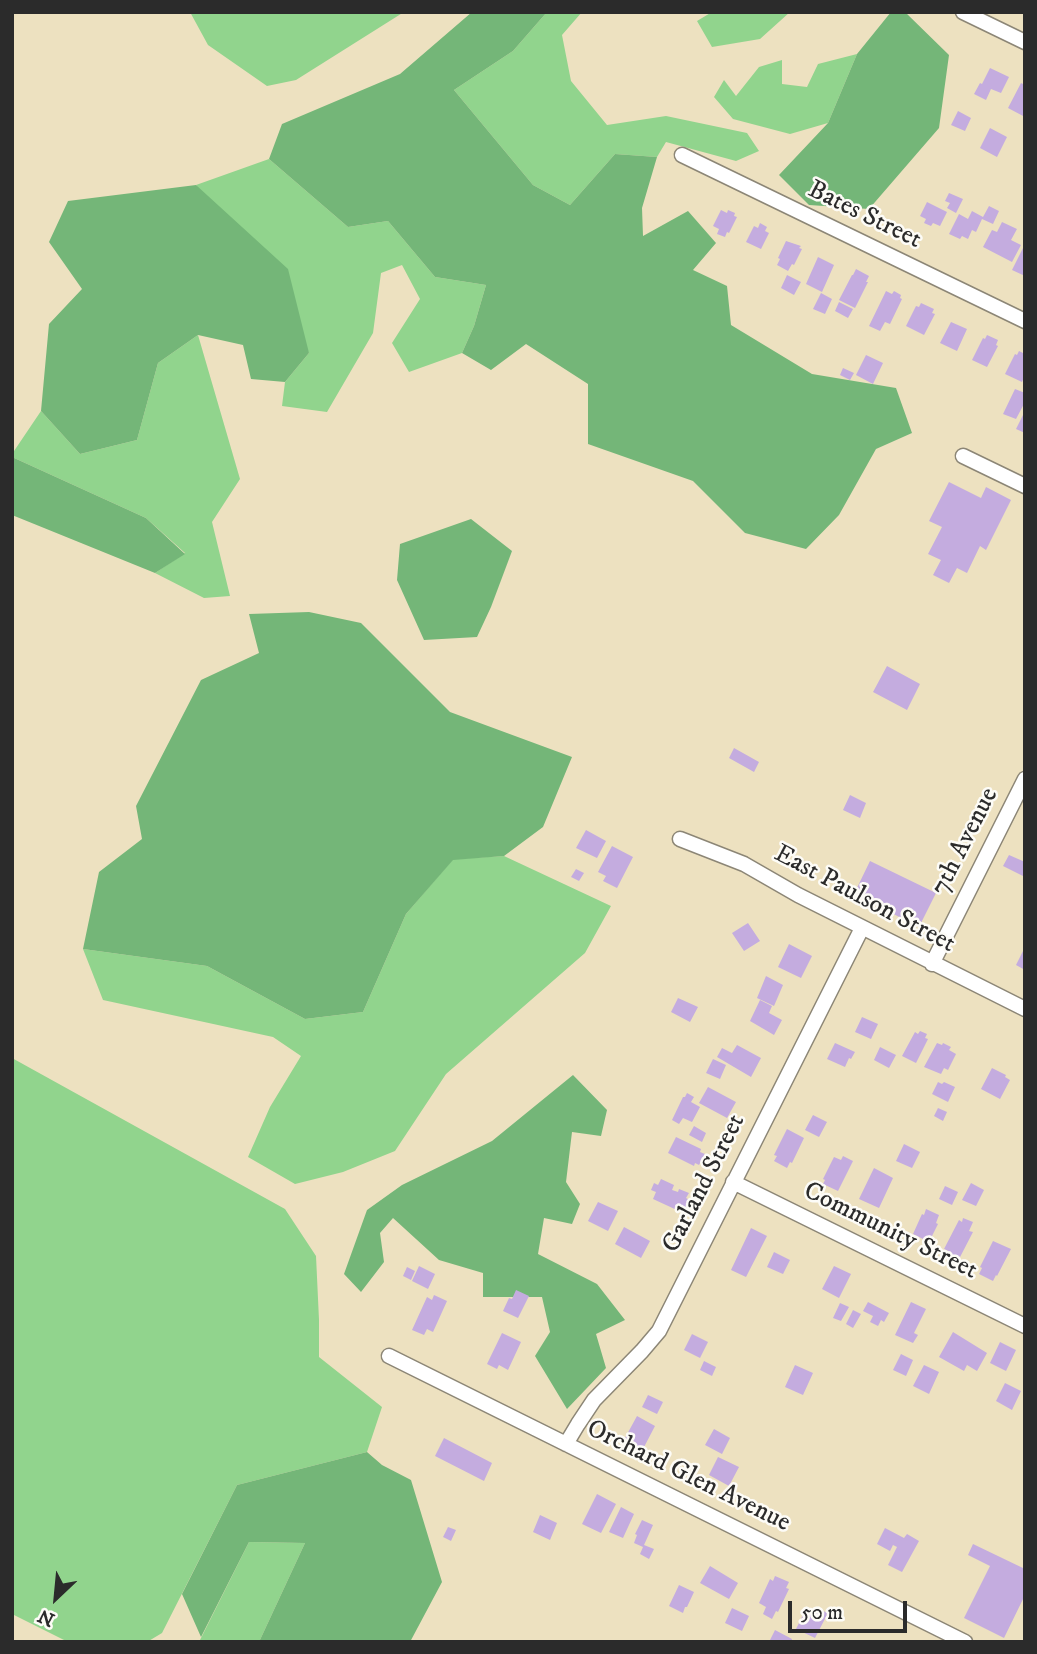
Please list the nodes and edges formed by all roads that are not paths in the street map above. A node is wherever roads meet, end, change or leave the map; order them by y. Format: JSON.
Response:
{"nodes":[{"id":1,"x":963,"y":12,"type":"edge"},
{"id":2,"x":1025,"y":42,"type":"edge"},
{"id":3,"x":682,"y":155,"type":"dead end"},
{"id":4,"x":1025,"y":321,"type":"edge"},
{"id":5,"x":964,"y":456,"type":"dead end"},
{"id":6,"x":1025,"y":486,"type":"edge"},
{"id":7,"x":1023,"y":787,"type":"edge"},
{"id":8,"x":680,"y":839,"type":"dead end"},
{"id":9,"x":862,"y":928,"type":"junction"},
{"id":10,"x":932,"y":964,"type":"junction"},
{"id":11,"x":1025,"y":1009,"type":"edge"},
{"id":12,"x":733,"y":1182,"type":"junction"},
{"id":13,"x":1025,"y":1326,"type":"edge"},
{"id":14,"x":389,"y":1356,"type":"dead end"},
{"id":15,"x":566,"y":1444,"type":"junction"},
{"id":16,"x":965,"y":1642,"type":"edge"}],
"edges":[{"from":1,"to":2,"type":"street"},
{"from":3,"to":4,"type":"street","name":"Bates Street"},
{"from":5,"to":6,"type":"street"},
{"from":7,"to":10,"type":"street","name":"7th Avenue"},
{"from":8,"to":9,"type":"street","name":"East Paulson Street"},
{"from":9,"to":10,"type":"street","name":"East Paulson Street"},
{"from":9,"to":12,"type":"street","name":"Garland Street"},
{"from":10,"to":11,"type":"street","name":"East Paulson Street"},
{"from":12,"to":13,"type":"street","name":"Community Street"},
{"from":12,"to":15,"type":"street","name":"Garland Street"},
{"from":14,"to":15,"type":"street","name":"Orchard Glen Avenue"},
{"from":15,"to":16,"type":"street","name":"Orchard Glen Avenue"}]}
